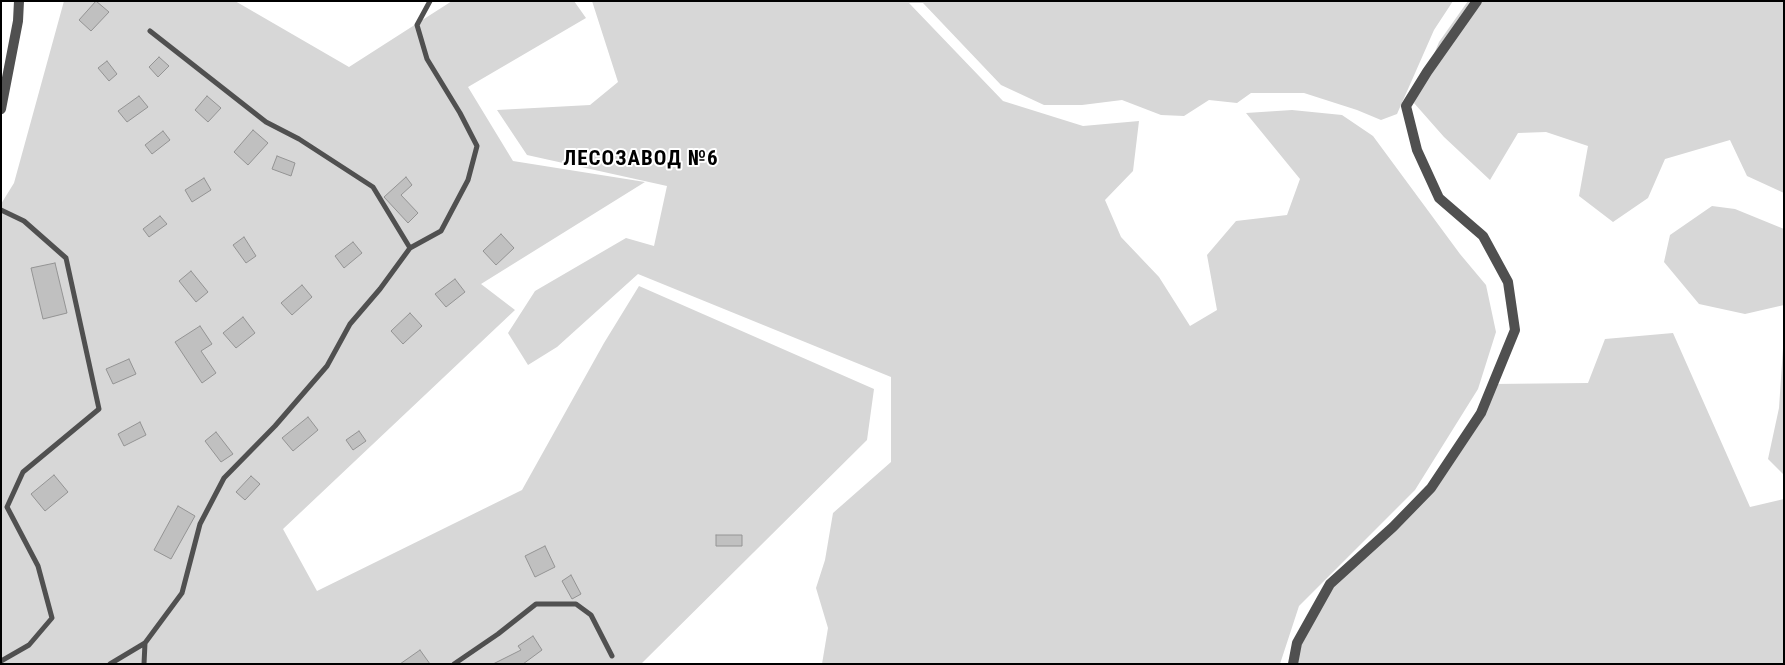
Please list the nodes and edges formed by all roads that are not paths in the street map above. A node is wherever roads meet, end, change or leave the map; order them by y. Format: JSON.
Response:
{"nodes":[{"id":1,"x":19,"y":1,"type":"edge"},
{"id":2,"x":430,"y":1,"type":"edge"},
{"id":3,"x":1477,"y":1,"type":"edge"},
{"id":4,"x":150,"y":31,"type":"dead end"},
{"id":5,"x":1,"y":109,"type":"edge"},
{"id":6,"x":1,"y":210,"type":"edge"},
{"id":7,"x":410,"y":248,"type":"junction"},
{"id":8,"x":145,"y":644,"type":"junction"},
{"id":9,"x":612,"y":656,"type":"dead end"},
{"id":10,"x":1,"y":661,"type":"edge"},
{"id":11,"x":110,"y":664,"type":"edge"},
{"id":12,"x":144,"y":664,"type":"edge"},
{"id":13,"x":454,"y":664,"type":"edge"},
{"id":14,"x":1293,"y":664,"type":"edge"}],
"edges":[{"from":1,"to":5,"type":"street"},
{"from":2,"to":7,"type":"lane"},
{"from":3,"to":14,"type":"street"},
{"from":4,"to":7,"type":"lane"},
{"from":6,"to":10,"type":"lane"},
{"from":7,"to":8,"type":"lane"},
{"from":8,"to":11,"type":"lane"},
{"from":8,"to":12,"type":"lane"},
{"from":9,"to":13,"type":"lane"}]}
